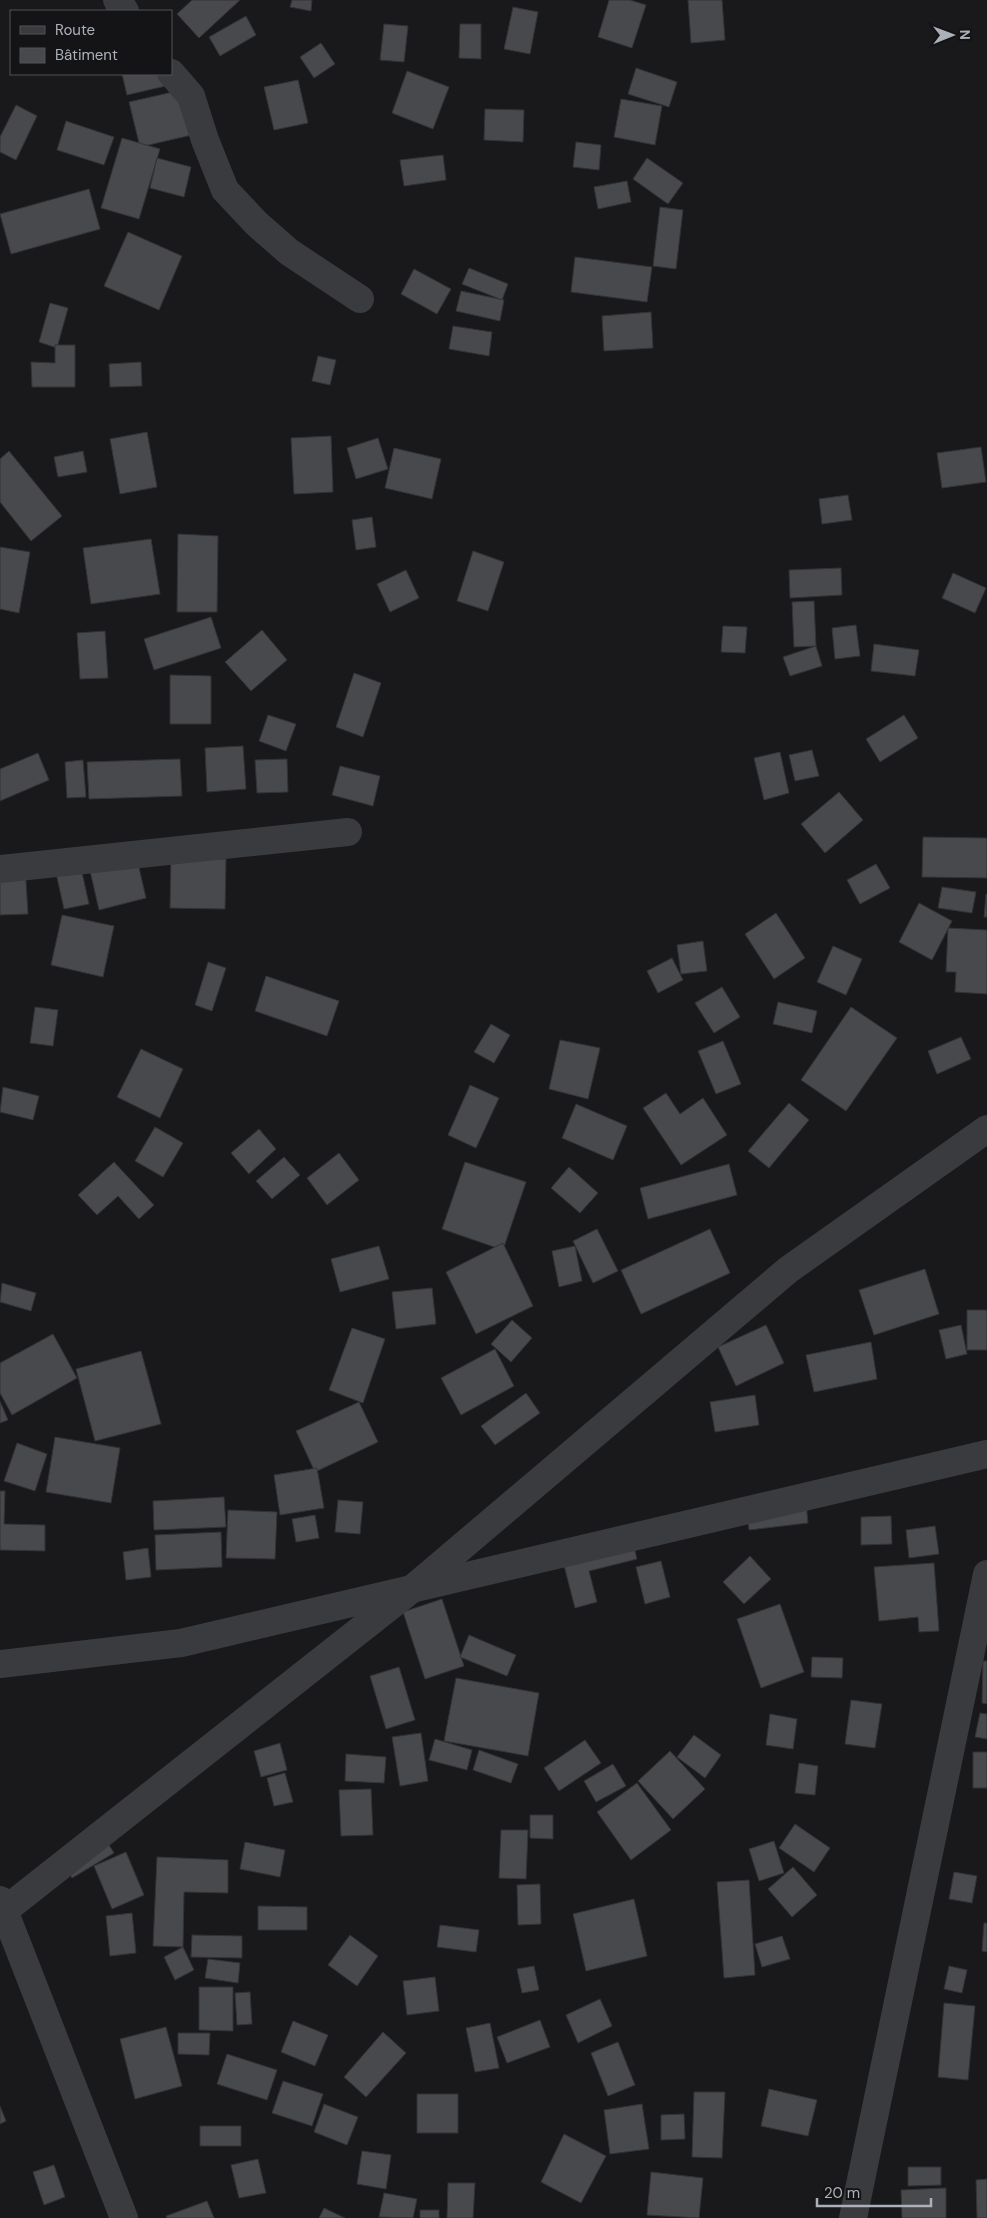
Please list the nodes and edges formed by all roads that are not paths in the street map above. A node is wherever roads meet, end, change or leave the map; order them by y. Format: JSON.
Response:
{"nodes":[{"id":1,"x":172,"y":74,"type":"edge"},
{"id":2,"x":360,"y":299,"type":"dead end"},
{"id":3,"x":348,"y":832,"type":"dead end"},
{"id":4,"x":0,"y":870,"type":"edge"},
{"id":5,"x":987,"y":1129,"type":"edge"},
{"id":6,"x":987,"y":1454,"type":"edge"},
{"id":7,"x":987,"y":1574,"type":"edge"},
{"id":8,"x":412,"y":1589,"type":"junction"},
{"id":9,"x":0,"y":1664,"type":"edge"},
{"id":10,"x":1,"y":1908,"type":"edge"},
{"id":11,"x":124,"y":2218,"type":"edge"},
{"id":12,"x":853,"y":2218,"type":"edge"}],
"edges":[{"from":1,"to":2,"type":"street"},
{"from":3,"to":4,"type":"street"},
{"from":5,"to":8,"type":"street"},
{"from":6,"to":8,"type":"street"},
{"from":7,"to":12,"type":"street"},
{"from":8,"to":9,"type":"street"},
{"from":8,"to":10,"type":"street"},
{"from":10,"to":11,"type":"street"}]}
